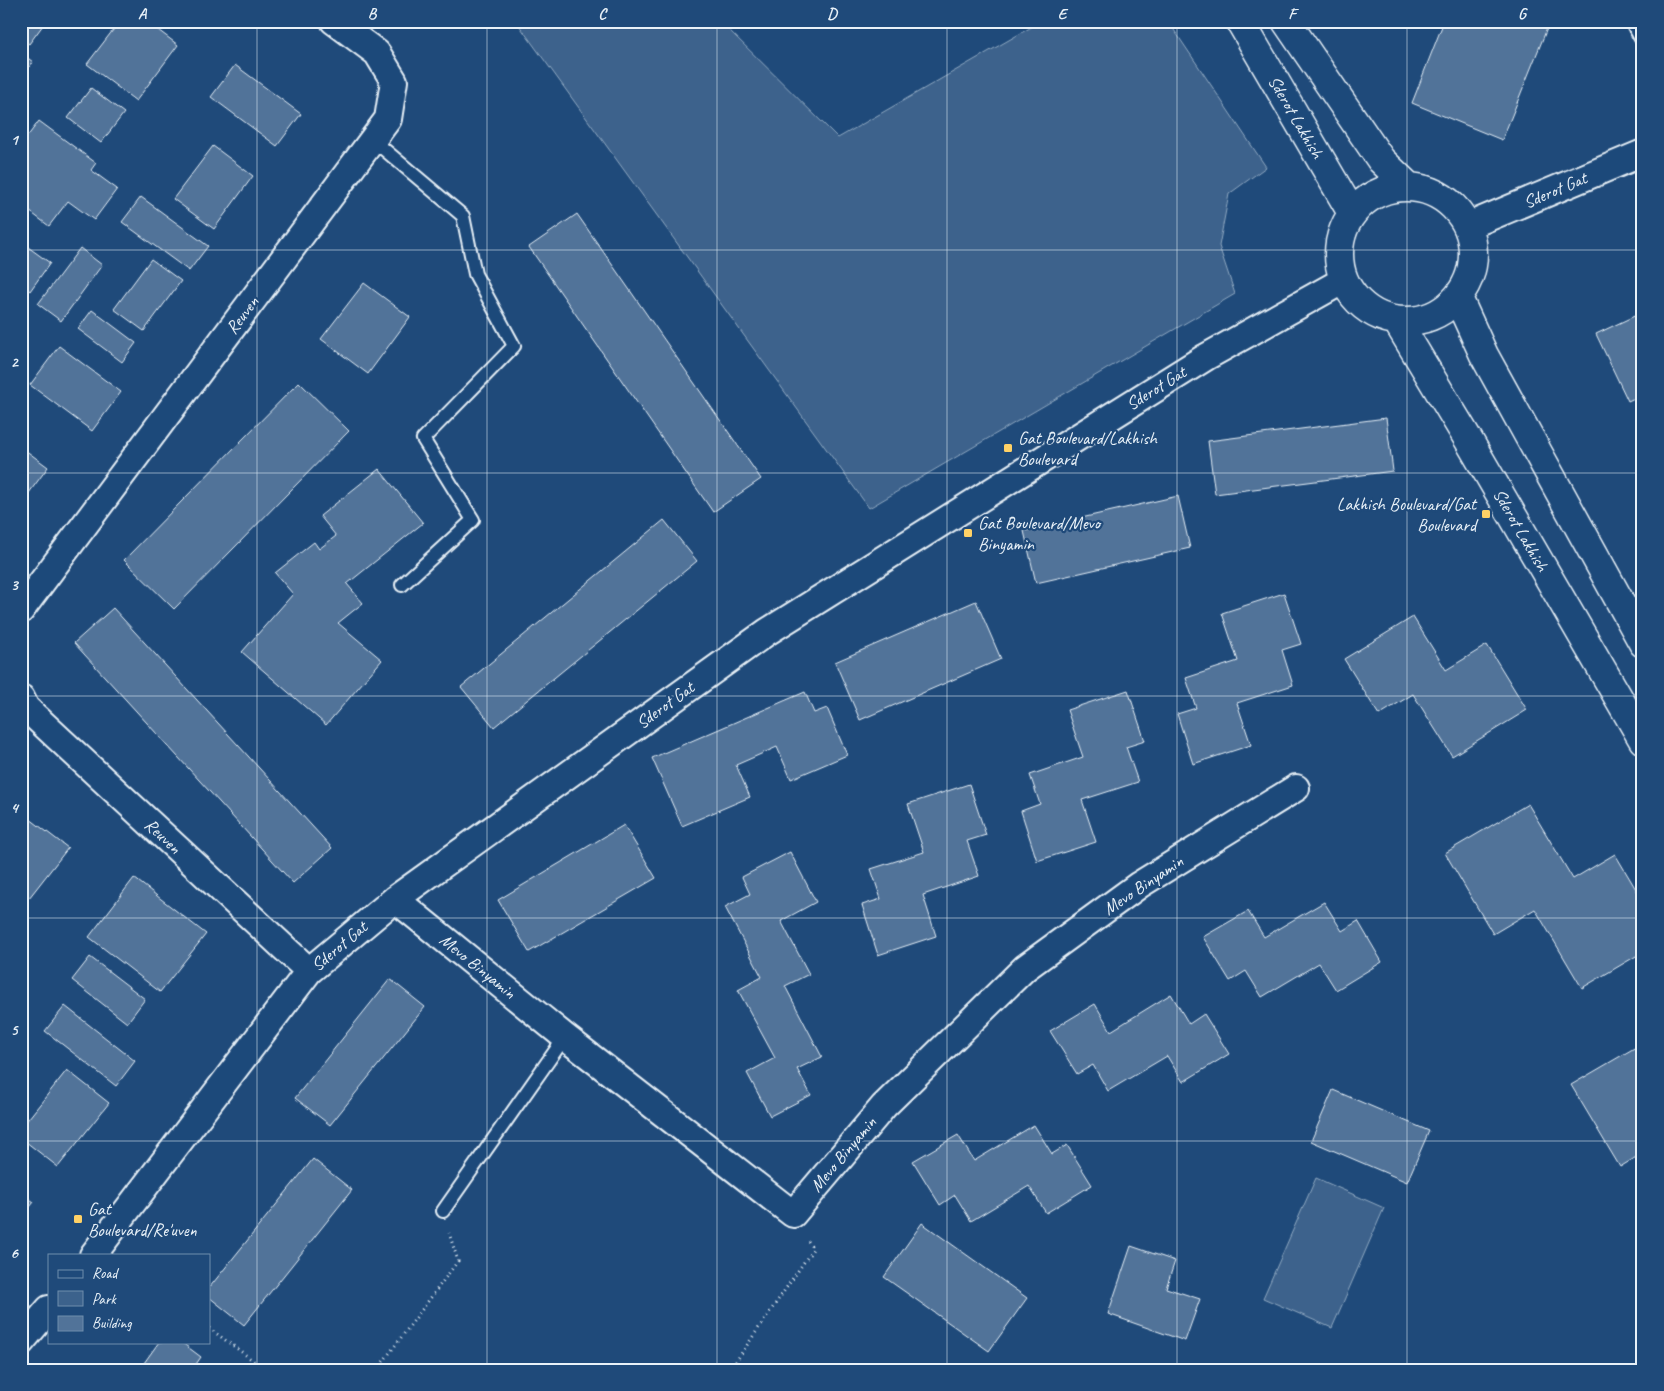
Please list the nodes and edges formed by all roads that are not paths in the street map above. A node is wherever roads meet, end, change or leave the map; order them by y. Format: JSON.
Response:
{"nodes":[{"id":1,"x":334,"y":21,"type":"edge"},
{"id":2,"x":1240,"y":21,"type":"edge"},
{"id":3,"x":1286,"y":21,"type":"edge"},
{"id":4,"x":1631,"y":21,"type":"edge"},
{"id":5,"x":1643,"y":42,"type":"edge"},
{"id":6,"x":373,"y":140,"type":"junction"},
{"id":7,"x":1643,"y":154,"type":"edge"},
{"id":8,"x":1408,"y":186,"type":"junction"},
{"id":9,"x":1352,"y":213,"type":"junction"},
{"id":10,"x":1468,"y":226,"type":"junction"},
{"id":11,"x":1344,"y":280,"type":"junction"},
{"id":12,"x":1458,"y":298,"type":"junction"},
{"id":13,"x":1397,"y":321,"type":"junction"},
{"id":14,"x":402,"y":585,"type":"dead end"},
{"id":15,"x":21,"y":610,"type":"edge"},
{"id":16,"x":1643,"y":643,"type":"edge"},
{"id":17,"x":21,"y":698,"type":"edge"},
{"id":18,"x":1643,"y":740,"type":"edge"},
{"id":19,"x":1296,"y":788,"type":"dead end"},
{"id":20,"x":395,"y":899,"type":"junction"},
{"id":21,"x":309,"y":971,"type":"junction"},
{"id":22,"x":565,"y":1037,"type":"junction"},
{"id":23,"x":443,"y":1211,"type":"road end"},
{"id":24,"x":94,"y":1254,"type":"edge"},
{"id":25,"x":48,"y":1310,"type":"edge"},
{"id":26,"x":21,"y":1342,"type":"edge"}],
"edges":[{"from":1,"to":6,"type":"street","name":"Reuven"},
{"from":2,"to":9,"type":"main road","name":"Sderot Lakhish"},
{"from":3,"to":8,"type":"main road"},
{"from":4,"to":5,"type":"lane"},
{"from":6,"to":14,"type":"lane"},
{"from":6,"to":15,"type":"street","name":"Reuven"},
{"from":7,"to":10,"type":"street","name":"Sderot Gat"},
{"from":8,"to":9,"type":"main road"},
{"from":8,"to":10,"type":"main road"},
{"from":9,"to":11,"type":"main road"},
{"from":10,"to":12,"type":"main road"},
{"from":11,"to":13,"type":"main road"},
{"from":11,"to":20,"type":"street","name":"Sderot Gat"},
{"from":12,"to":13,"type":"main road"},
{"from":12,"to":16,"type":"main road"},
{"from":13,"to":18,"type":"main road","name":"Sderot Lakhish"},
{"from":17,"to":21,"type":"street","name":"Reuven"},
{"from":19,"to":22,"type":"street","name":"Mevo Binyamin"},
{"from":20,"to":21,"type":"street","name":"Sderot Gat"},
{"from":20,"to":22,"type":"street","name":"Mevo Binyamin"},
{"from":21,"to":24,"type":"street","name":"Sderot Gat"},
{"from":22,"to":23,"type":"lane"},
{"from":25,"to":26,"type":"street"}]}
